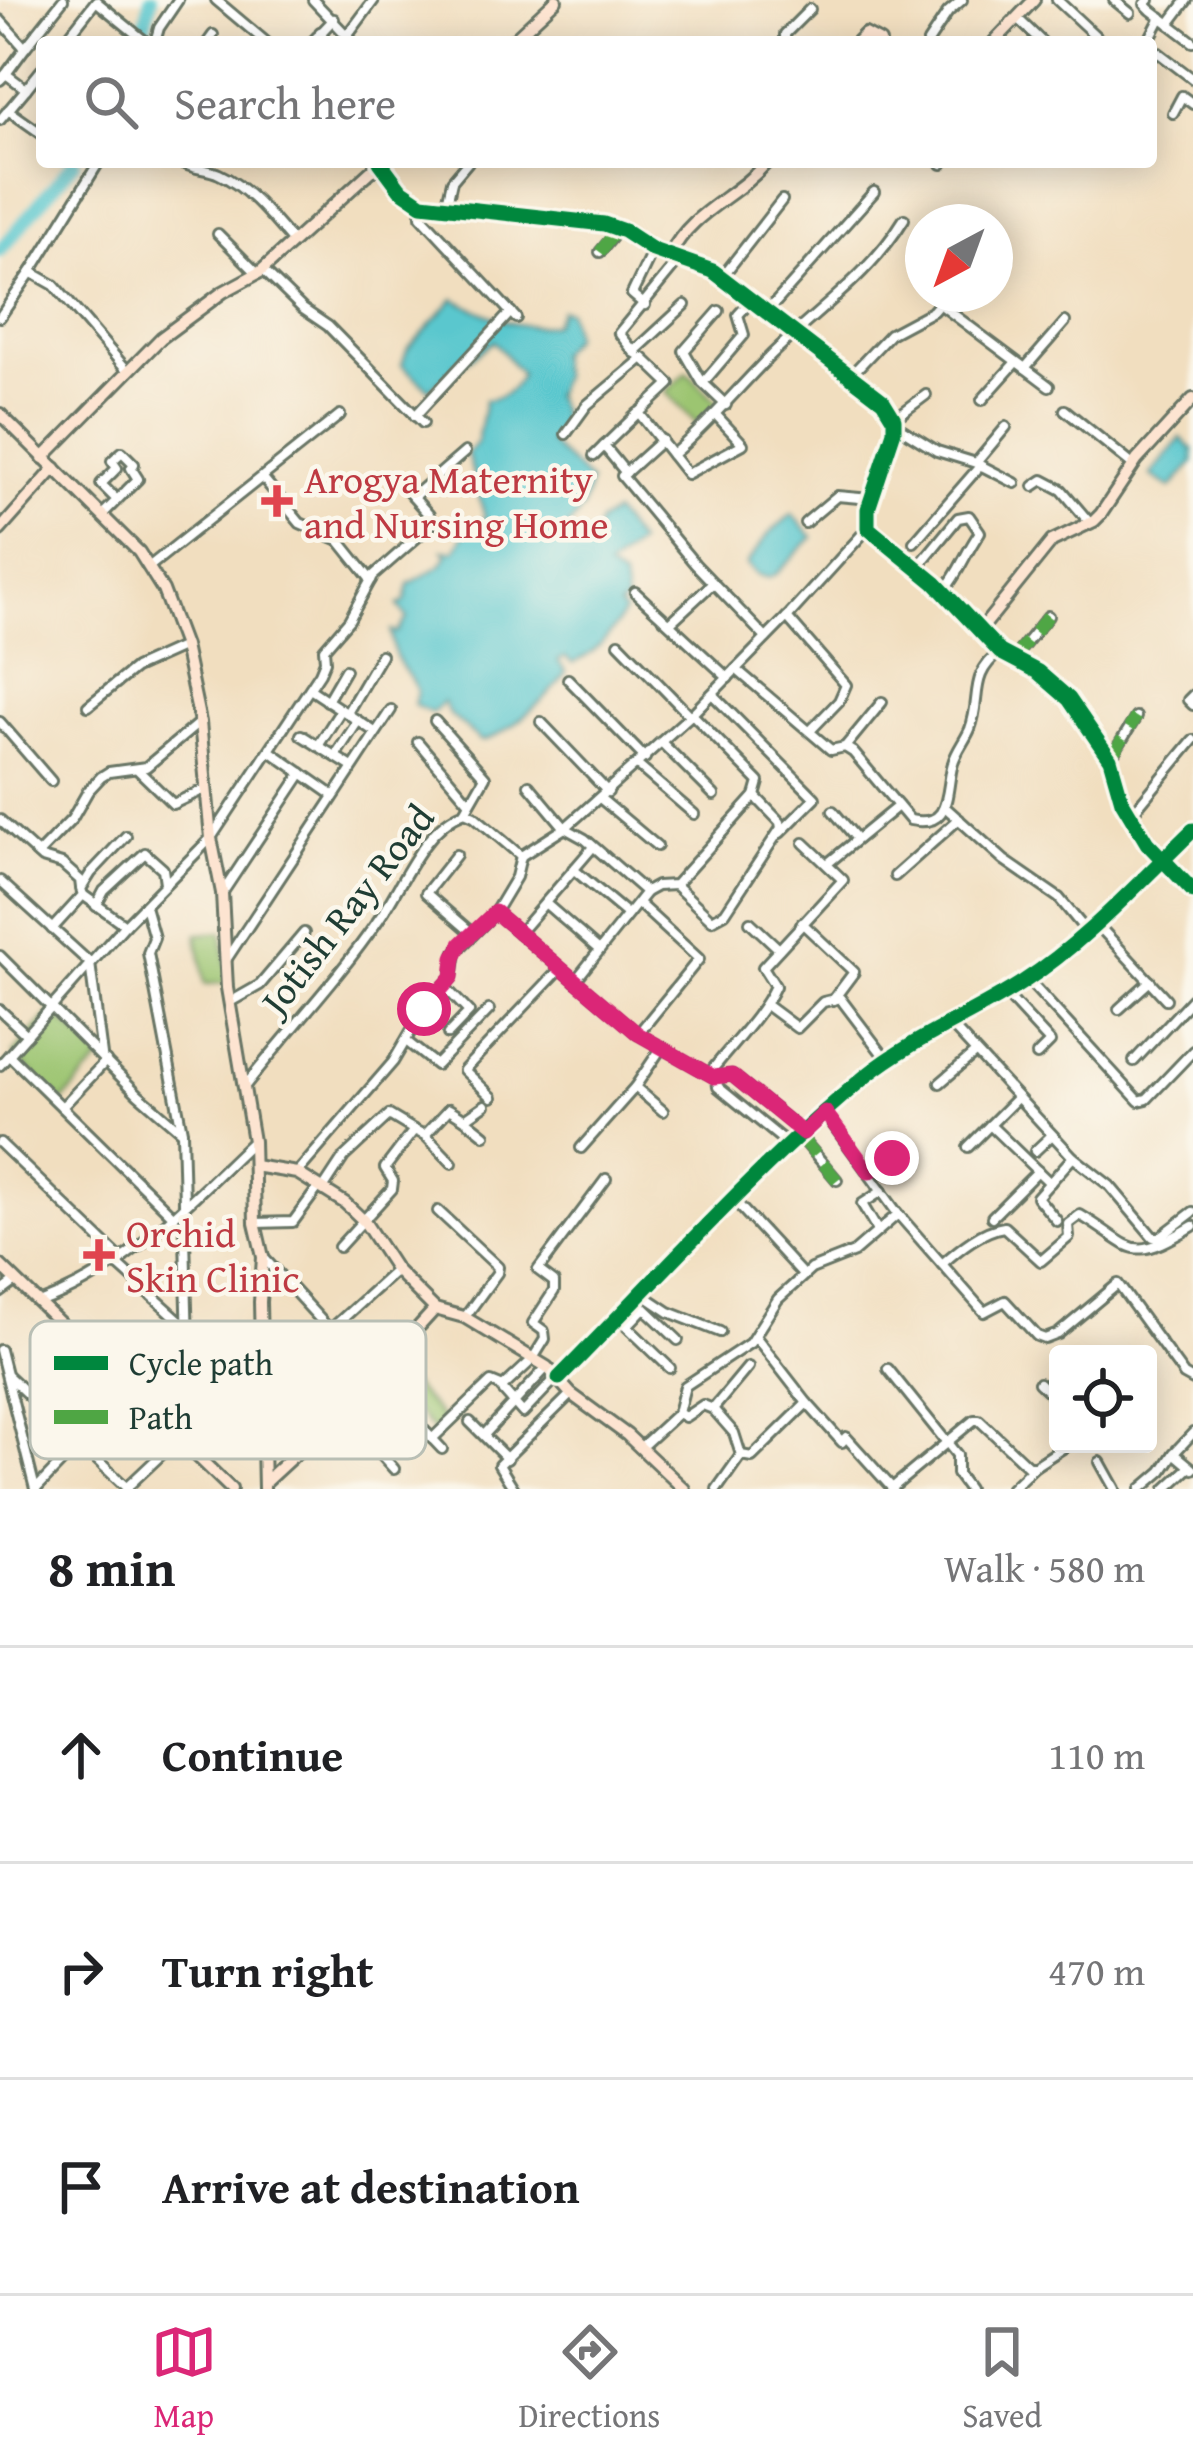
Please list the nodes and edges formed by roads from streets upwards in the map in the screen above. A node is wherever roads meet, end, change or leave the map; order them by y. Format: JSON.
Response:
{"nodes":[{"id":1,"x":63,"y":0,"type":"edge"},
{"id":2,"x":178,"y":0,"type":"edge"},
{"id":3,"x":216,"y":0,"type":"edge"},
{"id":4,"x":374,"y":0,"type":"edge"},
{"id":5,"x":556,"y":0,"type":"edge"},
{"id":6,"x":962,"y":0,"type":"edge"},
{"id":7,"x":1034,"y":0,"type":"edge"},
{"id":8,"x":1057,"y":0,"type":"edge"},
{"id":9,"x":1114,"y":0,"type":"edge"},
{"id":10,"x":1149,"y":0,"type":"edge"},
{"id":11,"x":1187,"y":0,"type":"edge"},
{"id":12,"x":96,"y":1,"type":"edge"},
{"id":13,"x":316,"y":1,"type":"edge"},
{"id":14,"x":810,"y":9,"type":"dead end"},
{"id":15,"x":1130,"y":13,"type":"dead end"},
{"id":16,"x":1017,"y":18,"type":"junction"},
{"id":17,"x":334,"y":19,"type":"junction"},
{"id":18,"x":0,"y":20,"type":"edge"},
{"id":19,"x":1165,"y":20,"type":"junction"},
{"id":20,"x":320,"y":32,"type":"junction"},
{"id":21,"x":69,"y":36,"type":"edge"},
{"id":22,"x":142,"y":36,"type":"edge"},
{"id":23,"x":154,"y":36,"type":"edge"},
{"id":24,"x":259,"y":36,"type":"edge"},
{"id":25,"x":317,"y":36,"type":"edge"},
{"id":26,"x":323,"y":36,"type":"edge"},
{"id":27,"x":348,"y":36,"type":"edge"},
{"id":28,"x":352,"y":36,"type":"edge"},
{"id":29,"x":517,"y":36,"type":"edge"},
{"id":30,"x":785,"y":36,"type":"edge"},
{"id":31,"x":933,"y":36,"type":"edge"},
{"id":32,"x":1000,"y":36,"type":"edge"},
{"id":33,"x":1036,"y":36,"type":"edge"},
{"id":34,"x":1096,"y":36,"type":"edge"},
{"id":35,"x":1155,"y":36,"type":"edge"},
{"id":36,"x":1193,"y":42,"type":"edge"},
{"id":37,"x":25,"y":48,"type":"junction"},
{"id":38,"x":1157,"y":50,"type":"edge"},
{"id":39,"x":36,"y":76,"type":"edge"},
{"id":40,"x":3,"y":77,"type":"edge"},
{"id":41,"x":1193,"y":80,"type":"edge"},
{"id":42,"x":26,"y":89,"type":"junction"},
{"id":43,"x":1182,"y":97,"type":"junction"},
{"id":44,"x":1193,"y":104,"type":"edge"},
{"id":45,"x":8,"y":110,"type":"junction"},
{"id":46,"x":1173,"y":113,"type":"dead end"},
{"id":47,"x":0,"y":120,"type":"edge"},
{"id":48,"x":36,"y":130,"type":"edge"},
{"id":49,"x":95,"y":168,"type":"edge"},
{"id":50,"x":201,"y":168,"type":"edge"},
{"id":51,"x":222,"y":168,"type":"edge"},
{"id":52,"x":374,"y":168,"type":"edge"},
{"id":53,"x":385,"y":168,"type":"edge"},
{"id":54,"x":463,"y":168,"type":"edge"},
{"id":55,"x":761,"y":168,"type":"edge"},
{"id":56,"x":218,"y":173,"type":"junction"},
{"id":57,"x":367,"y":174,"type":"junction"},
{"id":58,"x":395,"y":181,"type":"junction"},
{"id":59,"x":874,"y":192,"type":"dead end"},
{"id":60,"x":782,"y":200,"type":"dead end"},
{"id":61,"x":422,"y":204,"type":"junction"},
{"id":62,"x":446,"y":209,"type":"junction"},
{"id":63,"x":904,"y":219,"type":"dead end"},
{"id":64,"x":619,"y":228,"type":"junction"},
{"id":65,"x":218,"y":234,"type":"dead end"},
{"id":66,"x":294,"y":244,"type":"junction"},
{"id":67,"x":653,"y":250,"type":"junction"},
{"id":68,"x":600,"y":252,"type":"dead end"},
{"id":69,"x":675,"y":257,"type":"junction"},
{"id":70,"x":31,"y":272,"type":"junction"},
{"id":71,"x":261,"y":272,"type":"junction"},
{"id":72,"x":722,"y":277,"type":"junction"},
{"id":73,"x":751,"y":301,"type":"junction"},
{"id":74,"x":645,"y":304,"type":"junction"},
{"id":75,"x":685,"y":304,"type":"dead end"},
{"id":76,"x":719,"y":310,"type":"dead end"},
{"id":77,"x":767,"y":312,"type":"junction"},
{"id":78,"x":928,"y":312,"type":"edge"},
{"id":79,"x":949,"y":312,"type":"edge"},
{"id":80,"x":0,"y":317,"type":"edge"},
{"id":81,"x":1065,"y":322,"type":"dead end"},
{"id":82,"x":796,"y":332,"type":"junction"},
{"id":83,"x":638,"y":355,"type":"junction"},
{"id":84,"x":1016,"y":362,"type":"junction"},
{"id":85,"x":1025,"y":368,"type":"junction"},
{"id":86,"x":127,"y":370,"type":"junction"},
{"id":87,"x":851,"y":375,"type":"junction"},
{"id":88,"x":703,"y":383,"type":"junction"},
{"id":89,"x":1049,"y":386,"type":"dead end"},
{"id":90,"x":926,"y":394,"type":"dead end"},
{"id":91,"x":1193,"y":399,"type":"edge"},
{"id":92,"x":982,"y":400,"type":"dead end"},
{"id":93,"x":726,"y":405,"type":"junction"},
{"id":94,"x":1065,"y":410,"type":"dead end"},
{"id":95,"x":639,"y":413,"type":"junction"},
{"id":96,"x":340,"y":415,"type":"dead end"},
{"id":97,"x":1,"y":416,"type":"edge"},
{"id":98,"x":717,"y":416,"type":"junction"},
{"id":99,"x":894,"y":421,"type":"junction"},
{"id":100,"x":1006,"y":427,"type":"dead end"},
{"id":101,"x":566,"y":434,"type":"dead end"},
{"id":102,"x":662,"y":440,"type":"junction"},
{"id":103,"x":604,"y":446,"type":"junction"},
{"id":104,"x":465,"y":452,"type":"dead end"},
{"id":105,"x":672,"y":455,"type":"junction"},
{"id":106,"x":594,"y":456,"type":"dead end"},
{"id":107,"x":44,"y":458,"type":"junction"},
{"id":108,"x":978,"y":464,"type":"junction"},
{"id":109,"x":1133,"y":465,"type":"junction"},
{"id":110,"x":55,"y":468,"type":"junction"},
{"id":111,"x":626,"y":473,"type":"junction"},
{"id":112,"x":263,"y":478,"type":"junction"},
{"id":113,"x":397,"y":479,"type":"dead end"},
{"id":114,"x":1016,"y":483,"type":"dead end"},
{"id":115,"x":1034,"y":486,"type":"dead end"},
{"id":116,"x":413,"y":497,"type":"junction"},
{"id":117,"x":871,"y":499,"type":"junction"},
{"id":118,"x":117,"y":500,"type":"junction"},
{"id":119,"x":102,"y":515,"type":"junction"},
{"id":120,"x":806,"y":523,"type":"dead end"},
{"id":121,"x":1090,"y":523,"type":"junction"},
{"id":122,"x":868,"y":528,"type":"junction"},
{"id":123,"x":0,"y":530,"type":"edge"},
{"id":124,"x":914,"y":542,"type":"dead end"},
{"id":125,"x":150,"y":566,"type":"junction"},
{"id":126,"x":917,"y":568,"type":"junction"},
{"id":127,"x":371,"y":580,"type":"junction"},
{"id":128,"x":713,"y":583,"type":"junction"},
{"id":129,"x":635,"y":592,"type":"dead end"},
{"id":130,"x":943,"y":592,"type":"junction"},
{"id":131,"x":1048,"y":616,"type":"dead end"},
{"id":132,"x":787,"y":617,"type":"junction"},
{"id":133,"x":671,"y":622,"type":"junction"},
{"id":134,"x":979,"y":632,"type":"junction"},
{"id":135,"x":766,"y":638,"type":"junction"},
{"id":136,"x":619,"y":643,"type":"dead end"},
{"id":137,"x":184,"y":646,"type":"junction"},
{"id":138,"x":1000,"y":652,"type":"junction"},
{"id":139,"x":381,"y":655,"type":"dead end"},
{"id":140,"x":1012,"y":661,"type":"junction"},
{"id":141,"x":736,"y":669,"type":"junction"},
{"id":142,"x":345,"y":670,"type":"dead end"},
{"id":143,"x":728,"y":677,"type":"junction"},
{"id":144,"x":568,"y":680,"type":"dead end"},
{"id":145,"x":310,"y":689,"type":"junction"},
{"id":146,"x":712,"y":694,"type":"junction"},
{"id":147,"x":1193,"y":695,"type":"edge"},
{"id":148,"x":327,"y":700,"type":"junction"},
{"id":149,"x":882,"y":702,"type":"dead end"},
{"id":150,"x":1193,"y":705,"type":"edge"},
{"id":151,"x":88,"y":706,"type":"dead end"},
{"id":152,"x":391,"y":710,"type":"dead end"},
{"id":153,"x":344,"y":712,"type":"junction"},
{"id":154,"x":690,"y":715,"type":"junction"},
{"id":155,"x":1136,"y":717,"type":"dead end"},
{"id":156,"x":358,"y":721,"type":"junction"},
{"id":157,"x":0,"y":722,"type":"edge"},
{"id":158,"x":200,"y":722,"type":"junction"},
{"id":159,"x":435,"y":722,"type":"dead end"},
{"id":160,"x":541,"y":722,"type":"dead end"},
{"id":161,"x":811,"y":731,"type":"junction"},
{"id":162,"x":375,"y":732,"type":"junction"},
{"id":163,"x":301,"y":735,"type":"dead end"},
{"id":164,"x":1193,"y":740,"type":"edge"},
{"id":165,"x":418,"y":742,"type":"dead end"},
{"id":166,"x":661,"y":742,"type":"junction"},
{"id":167,"x":318,"y":746,"type":"junction"},
{"id":168,"x":845,"y":748,"type":"junction"},
{"id":169,"x":270,"y":751,"type":"junction"},
{"id":170,"x":334,"y":756,"type":"junction"},
{"id":171,"x":1110,"y":760,"type":"junction"},
{"id":172,"x":641,"y":762,"type":"junction"},
{"id":173,"x":352,"y":767,"type":"junction"},
{"id":174,"x":139,"y":770,"type":"junction"},
{"id":175,"x":302,"y":773,"type":"junction"},
{"id":176,"x":52,"y":781,"type":"dead end"},
{"id":177,"x":529,"y":785,"type":"dead end"},
{"id":178,"x":207,"y":788,"type":"junction"},
{"id":179,"x":333,"y":795,"type":"junction"},
{"id":180,"x":605,"y":795,"type":"junction"},
{"id":181,"x":714,"y":795,"type":"dead end"},
{"id":182,"x":755,"y":796,"type":"junction"},
{"id":183,"x":898,"y":806,"type":"junction"},
{"id":184,"x":467,"y":807,"type":"junction"},
{"id":185,"x":945,"y":807,"type":"junction"},
{"id":186,"x":832,"y":812,"type":"dead end"},
{"id":187,"x":694,"y":814,"type":"dead end"},
{"id":188,"x":1130,"y":815,"type":"junction"},
{"id":189,"x":958,"y":819,"type":"junction"},
{"id":190,"x":0,"y":820,"type":"edge"},
{"id":191,"x":565,"y":828,"type":"junction"},
{"id":192,"x":1193,"y":830,"type":"edge"},
{"id":193,"x":779,"y":834,"type":"junction"},
{"id":194,"x":126,"y":836,"type":"dead end"},
{"id":195,"x":212,"y":838,"type":"junction"},
{"id":196,"x":857,"y":839,"type":"junction"},
{"id":197,"x":804,"y":844,"type":"dead end"},
{"id":198,"x":593,"y":847,"type":"junction"},
{"id":199,"x":657,"y":847,"type":"dead end"},
{"id":200,"x":38,"y":854,"type":"junction"},
{"id":201,"x":456,"y":855,"type":"dead end"},
{"id":202,"x":521,"y":856,"type":"junction"},
{"id":203,"x":1161,"y":861,"type":"junction"},
{"id":204,"x":827,"y":864,"type":"junction"},
{"id":205,"x":573,"y":869,"type":"junction"},
{"id":206,"x":1193,"y":871,"type":"edge"},
{"id":207,"x":895,"y":876,"type":"dead end"},
{"id":208,"x":1181,"y":880,"type":"junction"},
{"id":209,"x":0,"y":881,"type":"edge"},
{"id":210,"x":165,"y":883,"type":"junction"},
{"id":211,"x":675,"y":885,"type":"junction"},
{"id":212,"x":1193,"y":891,"type":"edge"},
{"id":213,"x":82,"y":892,"type":"junction"},
{"id":214,"x":646,"y":892,"type":"junction"},
{"id":215,"x":222,"y":893,"type":"junction"},
{"id":216,"x":544,"y":903,"type":"junction"},
{"id":217,"x":638,"y":903,"type":"junction"},
{"id":218,"x":145,"y":905,"type":"junction"},
{"id":219,"x":96,"y":907,"type":"junction"},
{"id":220,"x":495,"y":912,"type":"junction"},
{"id":221,"x":627,"y":914,"type":"junction"},
{"id":222,"x":750,"y":922,"type":"dead end"},
{"id":223,"x":802,"y":922,"type":"junction"},
{"id":224,"x":125,"y":926,"type":"junction"},
{"id":225,"x":1092,"y":927,"type":"junction"},
{"id":226,"x":52,"y":929,"type":"junction"},
{"id":227,"x":304,"y":933,"type":"dead end"},
{"id":228,"x":472,"y":933,"type":"junction"},
{"id":229,"x":519,"y":933,"type":"junction"},
{"id":230,"x":598,"y":949,"type":"junction"},
{"id":231,"x":779,"y":949,"type":"junction"},
{"id":232,"x":0,"y":956,"type":"edge"},
{"id":233,"x":225,"y":961,"type":"junction"},
{"id":234,"x":90,"y":963,"type":"junction"},
{"id":235,"x":560,"y":969,"type":"junction"},
{"id":236,"x":1027,"y":980,"type":"junction"},
{"id":237,"x":575,"y":981,"type":"junction"},
{"id":238,"x":1150,"y":981,"type":"junction"},
{"id":239,"x":444,"y":986,"type":"junction"},
{"id":240,"x":1005,"y":993,"type":"junction"},
{"id":241,"x":1193,"y":998,"type":"edge"},
{"id":242,"x":1166,"y":999,"type":"dead end"},
{"id":243,"x":832,"y":1000,"type":"junction"},
{"id":244,"x":230,"y":1002,"type":"junction"},
{"id":245,"x":766,"y":1005,"type":"junction"},
{"id":246,"x":53,"y":1007,"type":"junction"},
{"id":247,"x":1119,"y":1009,"type":"dead end"},
{"id":248,"x":0,"y":1010,"type":"edge"},
{"id":249,"x":489,"y":1010,"type":"dead end"},
{"id":250,"x":951,"y":1025,"type":"junction"},
{"id":251,"x":448,"y":1034,"type":"dead end"},
{"id":252,"x":638,"y":1034,"type":"junction"},
{"id":253,"x":27,"y":1035,"type":"junction"},
{"id":254,"x":406,"y":1041,"type":"junction"},
{"id":255,"x":662,"y":1047,"type":"junction"},
{"id":256,"x":1193,"y":1051,"type":"edge"},
{"id":257,"x":975,"y":1053,"type":"junction"},
{"id":258,"x":9,"y":1054,"type":"junction"},
{"id":259,"x":1037,"y":1055,"type":"dead end"},
{"id":260,"x":448,"y":1056,"type":"junction"},
{"id":261,"x":104,"y":1059,"type":"junction"},
{"id":262,"x":887,"y":1060,"type":"junction"},
{"id":263,"x":1134,"y":1061,"type":"dead end"},
{"id":264,"x":0,"y":1065,"type":"edge"},
{"id":265,"x":464,"y":1070,"type":"junction"},
{"id":266,"x":713,"y":1076,"type":"junction"},
{"id":267,"x":940,"y":1083,"type":"dead end"},
{"id":268,"x":245,"y":1086,"type":"junction"},
{"id":269,"x":635,"y":1088,"type":"junction"},
{"id":270,"x":1017,"y":1098,"type":"junction"},
{"id":271,"x":62,"y":1106,"type":"junction"},
{"id":272,"x":663,"y":1111,"type":"dead end"},
{"id":273,"x":825,"y":1112,"type":"junction"},
{"id":274,"x":465,"y":1119,"type":"junction"},
{"id":275,"x":990,"y":1126,"type":"junction"},
{"id":276,"x":414,"y":1130,"type":"junction"},
{"id":277,"x":182,"y":1132,"type":"junction"},
{"id":278,"x":802,"y":1134,"type":"junction"},
{"id":279,"x":425,"y":1135,"type":"junction"},
{"id":280,"x":485,"y":1135,"type":"dead end"},
{"id":281,"x":1052,"y":1135,"type":"junction"},
{"id":282,"x":253,"y":1141,"type":"junction"},
{"id":283,"x":0,"y":1143,"type":"edge"},
{"id":284,"x":904,"y":1145,"type":"dead end"},
{"id":285,"x":790,"y":1146,"type":"junction"},
{"id":286,"x":968,"y":1147,"type":"dead end"},
{"id":287,"x":581,"y":1148,"type":"dead end"},
{"id":288,"x":1035,"y":1151,"type":"dead end"},
{"id":289,"x":1073,"y":1157,"type":"junction"},
{"id":290,"x":452,"y":1163,"type":"dead end"},
{"id":291,"x":254,"y":1166,"type":"junction"},
{"id":292,"x":1038,"y":1171,"type":"junction"},
{"id":293,"x":869,"y":1172,"type":"junction"},
{"id":294,"x":297,"y":1173,"type":"junction"},
{"id":295,"x":606,"y":1179,"type":"dead end"},
{"id":296,"x":837,"y":1180,"type":"dead end"},
{"id":297,"x":1050,"y":1183,"type":"junction"},
{"id":298,"x":321,"y":1188,"type":"junction"},
{"id":299,"x":882,"y":1191,"type":"junction"},
{"id":300,"x":733,"y":1199,"type":"junction"},
{"id":301,"x":187,"y":1203,"type":"junction"},
{"id":302,"x":438,"y":1211,"type":"dead end"},
{"id":303,"x":1193,"y":1212,"type":"edge"},
{"id":304,"x":898,"y":1214,"type":"junction"},
{"id":305,"x":174,"y":1217,"type":"junction"},
{"id":306,"x":992,"y":1217,"type":"dead end"},
{"id":307,"x":364,"y":1221,"type":"junction"},
{"id":308,"x":1057,"y":1221,"type":"dead end"},
{"id":309,"x":255,"y":1223,"type":"junction"},
{"id":310,"x":1193,"y":1226,"type":"edge"},
{"id":311,"x":878,"y":1231,"type":"junction"},
{"id":312,"x":339,"y":1247,"type":"dead end"},
{"id":313,"x":262,"y":1257,"type":"junction"},
{"id":314,"x":120,"y":1262,"type":"junction"},
{"id":315,"x":942,"y":1264,"type":"junction"},
{"id":316,"x":0,"y":1265,"type":"edge"},
{"id":317,"x":396,"y":1270,"type":"junction"},
{"id":318,"x":803,"y":1276,"type":"junction"},
{"id":319,"x":16,"y":1281,"type":"junction"},
{"id":320,"x":0,"y":1293,"type":"edge"},
{"id":321,"x":641,"y":1300,"type":"junction"},
{"id":322,"x":39,"y":1303,"type":"junction"},
{"id":323,"x":435,"y":1309,"type":"junction"},
{"id":324,"x":464,"y":1317,"type":"junction"},
{"id":325,"x":58,"y":1321,"type":"edge"},
{"id":326,"x":181,"y":1321,"type":"edge"},
{"id":327,"x":188,"y":1321,"type":"edge"},
{"id":328,"x":260,"y":1321,"type":"edge"},
{"id":329,"x":322,"y":1321,"type":"edge"},
{"id":330,"x":340,"y":1321,"type":"edge"},
{"id":331,"x":424,"y":1321,"type":"edge"},
{"id":332,"x":622,"y":1322,"type":"junction"},
{"id":333,"x":720,"y":1332,"type":"dead end"},
{"id":334,"x":755,"y":1336,"type":"junction"},
{"id":335,"x":678,"y":1340,"type":"dead end"},
{"id":336,"x":0,"y":1351,"type":"edge"},
{"id":337,"x":532,"y":1360,"type":"junction"},
{"id":338,"x":547,"y":1367,"type":"junction"},
{"id":339,"x":748,"y":1367,"type":"dead end"},
{"id":340,"x":670,"y":1368,"type":"dead end"},
{"id":341,"x":888,"y":1369,"type":"dead end"},
{"id":342,"x":7,"y":1375,"type":"junction"},
{"id":343,"x":559,"y":1377,"type":"junction"},
{"id":344,"x":1193,"y":1380,"type":"edge"},
{"id":345,"x":1039,"y":1383,"type":"dead end"},
{"id":346,"x":500,"y":1387,"type":"junction"},
{"id":347,"x":1049,"y":1392,"type":"edge"},
{"id":348,"x":571,"y":1394,"type":"junction"},
{"id":349,"x":30,"y":1397,"type":"edge"},
{"id":350,"x":807,"y":1403,"type":"junction"},
{"id":351,"x":514,"y":1405,"type":"junction"},
{"id":352,"x":713,"y":1409,"type":"junction"},
{"id":353,"x":678,"y":1413,"type":"junction"},
{"id":354,"x":470,"y":1421,"type":"dead end"},
{"id":355,"x":426,"y":1432,"type":"edge"},
{"id":356,"x":1193,"y":1433,"type":"edge"},
{"id":357,"x":484,"y":1435,"type":"junction"},
{"id":358,"x":432,"y":1438,"type":"junction"},
{"id":359,"x":947,"y":1442,"type":"junction"},
{"id":360,"x":640,"y":1448,"type":"junction"},
{"id":361,"x":442,"y":1449,"type":"dead end"},
{"id":362,"x":1056,"y":1453,"type":"edge"},
{"id":363,"x":1174,"y":1454,"type":"junction"},
{"id":364,"x":741,"y":1456,"type":"junction"},
{"id":365,"x":65,"y":1459,"type":"edge"},
{"id":366,"x":95,"y":1459,"type":"edge"},
{"id":367,"x":157,"y":1459,"type":"edge"},
{"id":368,"x":201,"y":1459,"type":"edge"},
{"id":369,"x":292,"y":1459,"type":"edge"},
{"id":370,"x":385,"y":1459,"type":"edge"},
{"id":371,"x":508,"y":1459,"type":"junction"},
{"id":372,"x":1100,"y":1462,"type":"dead end"},
{"id":373,"x":1035,"y":1466,"type":"junction"},
{"id":374,"x":1191,"y":1468,"type":"edge"},
{"id":375,"x":394,"y":1469,"type":"dead end"},
{"id":376,"x":265,"y":1485,"type":"edge"},
{"id":377,"x":679,"y":1487,"type":"edge"},
{"id":378,"x":963,"y":1487,"type":"edge"},
{"id":379,"x":127,"y":1488,"type":"edge"},
{"id":380,"x":892,"y":1488,"type":"edge"},
{"id":381,"x":36,"y":1489,"type":"edge"},
{"id":382,"x":231,"y":1489,"type":"edge"},
{"id":383,"x":514,"y":1489,"type":"edge"},
{"id":384,"x":717,"y":1489,"type":"edge"},
{"id":385,"x":1011,"y":1489,"type":"edge"},
{"id":386,"x":1115,"y":1489,"type":"edge"},
{"id":387,"x":1142,"y":1489,"type":"edge"},
{"id":388,"x":1166,"y":1489,"type":"edge"}],
"edges":[{"from":1,"to":37,"type":"street"},
{"from":2,"to":23,"type":"street"},
{"from":3,"to":24,"type":"street"},
{"from":4,"to":28,"type":"street"},
{"from":5,"to":29,"type":"street"},
{"from":6,"to":31,"type":"street"},
{"from":7,"to":16,"type":"street"},
{"from":8,"to":34,"type":"street"},
{"from":9,"to":15,"type":"street"},
{"from":10,"to":19,"type":"street"},
{"from":11,"to":19,"type":"street"},
{"from":12,"to":21,"type":"street"},
{"from":12,"to":22,"type":"street"},
{"from":13,"to":17,"type":"street"},
{"from":14,"to":30,"type":"street"},
{"from":16,"to":32,"type":"street"},
{"from":16,"to":33,"type":"street"},
{"from":17,"to":20,"type":"street"},
{"from":17,"to":27,"type":"street"},
{"from":18,"to":37,"type":"street"},
{"from":19,"to":35,"type":"street"},
{"from":19,"to":36,"type":"street"},
{"from":20,"to":25,"type":"street"},
{"from":20,"to":26,"type":"street"},
{"from":37,"to":40,"type":"street"},
{"from":38,"to":41,"type":"street"},
{"from":39,"to":42,"type":"street"},
{"from":40,"to":42,"type":"street"},
{"from":41,"to":43,"type":"street"},
{"from":42,"to":45,"type":"street"},
{"from":43,"to":44,"type":"street"},
{"from":43,"to":46,"type":"street"},
{"from":45,"to":47,"type":"street"},
{"from":45,"to":48,"type":"street"},
{"from":49,"to":70,"type":"street"},
{"from":50,"to":56,"type":"street"},
{"from":51,"to":56,"type":"street"},
{"from":52,"to":57,"type":"street"},
{"from":53,"to":58,"type":"street"},
{"from":54,"to":62,"type":"street"},
{"from":55,"to":69,"type":"street"},
{"from":56,"to":66,"type":"street"},
{"from":57,"to":58,"type":"street"},
{"from":57,"to":66,"type":"street"},
{"from":58,"to":61,"type":"street"},
{"from":59,"to":77,"type":"street"},
{"from":60,"to":72,"type":"street"},
{"from":61,"to":62,"type":"street"},
{"from":61,"to":71,"type":"street"},
{"from":62,"to":64,"type":"street"},
{"from":63,"to":82,"type":"street"},
{"from":64,"to":67,"type":"street"},
{"from":64,"to":68,"type":"street"},
{"from":65,"to":71,"type":"street"},
{"from":66,"to":71,"type":"street"},
{"from":67,"to":69,"type":"street"},
{"from":67,"to":74,"type":"street"},
{"from":69,"to":72,"type":"street"},
{"from":69,"to":74,"type":"street"},
{"from":70,"to":80,"type":"street"},
{"from":70,"to":86,"type":"street"},
{"from":71,"to":86,"type":"street"},
{"from":72,"to":73,"type":"street"},
{"from":73,"to":77,"type":"street"},
{"from":73,"to":88,"type":"street"},
{"from":74,"to":83,"type":"street"},
{"from":75,"to":83,"type":"street"},
{"from":76,"to":88,"type":"street"},
{"from":77,"to":82,"type":"street"},
{"from":78,"to":87,"type":"street"},
{"from":79,"to":84,"type":"street"},
{"from":81,"to":85,"type":"street"},
{"from":82,"to":87,"type":"street"},
{"from":82,"to":93,"type":"street"},
{"from":83,"to":95,"type":"street"},
{"from":83,"to":101,"type":"street"},
{"from":84,"to":85,"type":"street"},
{"from":84,"to":92,"type":"street"},
{"from":85,"to":89,"type":"street"},
{"from":86,"to":107,"type":"street"},
{"from":87,"to":99,"type":"street"},
{"from":88,"to":93,"type":"street"},
{"from":90,"to":99,"type":"street"},
{"from":91,"to":109,"type":"street"},
{"from":93,"to":98,"type":"street"},
{"from":94,"to":109,"type":"street"},
{"from":95,"to":102,"type":"street"},
{"from":95,"to":103,"type":"street"},
{"from":96,"to":112,"type":"street"},
{"from":97,"to":107,"type":"street"},
{"from":98,"to":105,"type":"street"},
{"from":98,"to":105,"type":"street"},
{"from":99,"to":108,"type":"street"},
{"from":99,"to":117,"type":"street"},
{"from":100,"to":108,"type":"street"},
{"from":102,"to":105,"type":"street"},
{"from":102,"to":111,"type":"street"},
{"from":103,"to":106,"type":"street"},
{"from":103,"to":111,"type":"street"},
{"from":104,"to":116,"type":"street"},
{"from":107,"to":110,"type":"street"},
{"from":108,"to":114,"type":"street"},
{"from":108,"to":124,"type":"street"},
{"from":109,"to":121,"type":"street"},
{"from":110,"to":119,"type":"street"},
{"from":110,"to":123,"type":"street"},
{"from":111,"to":128,"type":"street"},
{"from":112,"to":125,"type":"street"},
{"from":112,"to":127,"type":"street"},
{"from":113,"to":116,"type":"street"},
{"from":115,"to":121,"type":"street"},
{"from":116,"to":127,"type":"street"},
{"from":117,"to":120,"type":"street"},
{"from":117,"to":122,"type":"street"},
{"from":118,"to":118,"type":"street"},
{"from":118,"to":119,"type":"street"},
{"from":119,"to":125,"type":"street"},
{"from":121,"to":134,"type":"street"},
{"from":122,"to":126,"type":"street"},
{"from":122,"to":132,"type":"street"},
{"from":125,"to":137,"type":"street"},
{"from":126,"to":130,"type":"street"},
{"from":126,"to":130,"type":"street"},
{"from":127,"to":145,"type":"street"},
{"from":128,"to":133,"type":"street"},
{"from":128,"to":135,"type":"street"},
{"from":129,"to":133,"type":"street"},
{"from":130,"to":134,"type":"street"},
{"from":131,"to":140,"type":"street"},
{"from":132,"to":135,"type":"street"},
{"from":132,"to":161,"type":"street"},
{"from":133,"to":143,"type":"street"},
{"from":134,"to":138,"type":"street"},
{"from":135,"to":141,"type":"street"},
{"from":136,"to":154,"type":"street"},
{"from":137,"to":151,"type":"street"},
{"from":137,"to":158,"type":"street"},
{"from":138,"to":140,"type":"street"},
{"from":138,"to":185,"type":"street"},
{"from":139,"to":153,"type":"street"},
{"from":140,"to":171,"type":"street"},
{"from":141,"to":143,"type":"street"},
{"from":141,"to":161,"type":"street"},
{"from":142,"to":148,"type":"street"},
{"from":143,"to":146,"type":"street"},
{"from":144,"to":172,"type":"street"},
{"from":145,"to":148,"type":"street"},
{"from":145,"to":169,"type":"street"},
{"from":146,"to":154,"type":"street"},
{"from":146,"to":193,"type":"street"},
{"from":147,"to":150,"type":"street"},
{"from":148,"to":153,"type":"street"},
{"from":149,"to":168,"type":"street"},
{"from":152,"to":162,"type":"street"},
{"from":153,"to":156,"type":"street"},
{"from":153,"to":167,"type":"street"},
{"from":154,"to":166,"type":"street"},
{"from":154,"to":182,"type":"street"},
{"from":155,"to":171,"type":"street"},
{"from":156,"to":162,"type":"street"},
{"from":156,"to":170,"type":"street"},
{"from":157,"to":176,"type":"street"},
{"from":158,"to":174,"type":"street"},
{"from":158,"to":178,"type":"street"},
{"from":159,"to":184,"type":"street"},
{"from":160,"to":180,"type":"street"},
{"from":161,"to":168,"type":"street"},
{"from":162,"to":173,"type":"street"},
{"from":163,"to":167,"type":"street"},
{"from":164,"to":188,"type":"street"},
{"from":165,"to":184,"type":"street"},
{"from":166,"to":172,"type":"street"},
{"from":166,"to":181,"type":"street"},
{"from":167,"to":170,"type":"street"},
{"from":168,"to":183,"type":"street"},
{"from":169,"to":175,"type":"street"},
{"from":169,"to":195,"type":"street"},
{"from":170,"to":173,"type":"street"},
{"from":171,"to":188,"type":"street"},
{"from":172,"to":180,"type":"street"},
{"from":172,"to":187,"type":"street"},
{"from":173,"to":179,"type":"street"},
{"from":174,"to":178,"type":"street"},
{"from":174,"to":200,"type":"street"},
{"from":175,"to":179,"type":"street"},
{"from":175,"to":215,"type":"street"},
{"from":177,"to":191,"type":"street"},
{"from":178,"to":195,"type":"street"},
{"from":179,"to":233,"type":"street"},
{"from":180,"to":191,"type":"street"},
{"from":180,"to":199,"type":"street"},
{"from":182,"to":193,"type":"street"},
{"from":182,"to":211,"type":"street"},
{"from":183,"to":185,"type":"street"},
{"from":183,"to":196,"type":"street"},
{"from":184,"to":202,"type":"street","name":"Jotish Ray Road"},
{"from":184,"to":268,"type":"street","name":"Jotish Ray Road"},
{"from":185,"to":189,"type":"street"},
{"from":186,"to":196,"type":"street"},
{"from":188,"to":203,"type":"street"},
{"from":189,"to":207,"type":"street"},
{"from":189,"to":225,"type":"street"},
{"from":190,"to":200,"type":"street"},
{"from":191,"to":198,"type":"street"},
{"from":191,"to":202,"type":"street"},
{"from":192,"to":203,"type":"street"},
{"from":193,"to":211,"type":"street"},
{"from":194,"to":213,"type":"street"},
{"from":195,"to":210,"type":"street"},
{"from":195,"to":215,"type":"street"},
{"from":196,"to":204,"type":"street"},
{"from":197,"to":204,"type":"street"},
{"from":198,"to":205,"type":"street"},
{"from":198,"to":214,"type":"street"},
{"from":200,"to":213,"type":"street"},
{"from":201,"to":228,"type":"street"},
{"from":202,"to":220,"type":"street"},
{"from":203,"to":208,"type":"street"},
{"from":203,"to":225,"type":"street"},
{"from":204,"to":223,"type":"street"},
{"from":205,"to":216,"type":"street"},
{"from":205,"to":221,"type":"street"},
{"from":206,"to":208,"type":"street"},
{"from":208,"to":212,"type":"street"},
{"from":209,"to":226,"type":"street"},
{"from":210,"to":218,"type":"street"},
{"from":210,"to":219,"type":"street"},
{"from":211,"to":214,"type":"street"},
{"from":213,"to":219,"type":"street"},
{"from":213,"to":226,"type":"street"},
{"from":214,"to":217,"type":"street"},
{"from":215,"to":233,"type":"street"},
{"from":216,"to":229,"type":"street"},
{"from":216,"to":230,"type":"street"},
{"from":217,"to":221,"type":"street"},
{"from":217,"to":252,"type":"street"},
{"from":218,"to":224,"type":"street"},
{"from":218,"to":277,"type":"street"},
{"from":219,"to":224,"type":"street"},
{"from":220,"to":228,"type":"street"},
{"from":220,"to":229,"type":"street"},
{"from":221,"to":230,"type":"street"},
{"from":222,"to":231,"type":"street"},
{"from":223,"to":231,"type":"street"},
{"from":223,"to":243,"type":"street"},
{"from":224,"to":234,"type":"street"},
{"from":225,"to":236,"type":"street"},
{"from":225,"to":238,"type":"street"},
{"from":226,"to":234,"type":"street"},
{"from":227,"to":244,"type":"street"},
{"from":228,"to":239,"type":"street"},
{"from":229,"to":235,"type":"street"},
{"from":230,"to":237,"type":"street"},
{"from":231,"to":245,"type":"street"},
{"from":232,"to":246,"type":"street"},
{"from":233,"to":244,"type":"street"},
{"from":234,"to":246,"type":"street"},
{"from":234,"to":261,"type":"street"},
{"from":235,"to":237,"type":"street"},
{"from":235,"to":265,"type":"street"},
{"from":236,"to":240,"type":"street"},
{"from":236,"to":256,"type":"street"},
{"from":237,"to":252,"type":"street"},
{"from":238,"to":242,"type":"street"},
{"from":238,"to":247,"type":"street"},
{"from":239,"to":251,"type":"street"},
{"from":239,"to":254,"type":"street"},
{"from":240,"to":250,"type":"street"},
{"from":240,"to":259,"type":"street"},
{"from":241,"to":263,"type":"street"},
{"from":243,"to":245,"type":"street"},
{"from":243,"to":262,"type":"street"},
{"from":244,"to":268,"type":"street"},
{"from":245,"to":266,"type":"street"},
{"from":246,"to":253,"type":"street"},
{"from":246,"to":261,"type":"street"},
{"from":248,"to":253,"type":"street"},
{"from":249,"to":260,"type":"street"},
{"from":250,"to":257,"type":"street"},
{"from":250,"to":262,"type":"street"},
{"from":252,"to":255,"type":"street"},
{"from":253,"to":258,"type":"street"},
{"from":254,"to":260,"type":"street"},
{"from":254,"to":294,"type":"street"},
{"from":255,"to":266,"type":"street"},
{"from":255,"to":269,"type":"street"},
{"from":257,"to":267,"type":"street"},
{"from":257,"to":270,"type":"street"},
{"from":258,"to":264,"type":"street"},
{"from":258,"to":271,"type":"street"},
{"from":260,"to":265,"type":"street"},
{"from":261,"to":271,"type":"street"},
{"from":261,"to":277,"type":"street"},
{"from":262,"to":273,"type":"street"},
{"from":265,"to":274,"type":"street"},
{"from":266,"to":278,"type":"street"},
{"from":266,"to":285,"type":"street"},
{"from":268,"to":282,"type":"street"},
{"from":269,"to":272,"type":"street"},
{"from":269,"to":287,"type":"street"},
{"from":270,"to":275,"type":"street"},
{"from":270,"to":281,"type":"street"},
{"from":271,"to":305,"type":"street"},
{"from":273,"to":278,"type":"street"},
{"from":273,"to":293,"type":"street"},
{"from":274,"to":279,"type":"street"},
{"from":274,"to":280,"type":"street"},
{"from":275,"to":286,"type":"street"},
{"from":275,"to":292,"type":"street"},
{"from":276,"to":279,"type":"street"},
{"from":276,"to":298,"type":"street"},
{"from":276,"to":307,"type":"street"},
{"from":277,"to":301,"type":"street"},
{"from":278,"to":285,"type":"street"},
{"from":278,"to":296,"type":"street"},
{"from":279,"to":290,"type":"street"},
{"from":281,"to":288,"type":"street"},
{"from":281,"to":289,"type":"street"},
{"from":282,"to":291,"type":"street"},
{"from":282,"to":301,"type":"street"},
{"from":283,"to":314,"type":"street"},
{"from":284,"to":293,"type":"street"},
{"from":285,"to":300,"type":"street"},
{"from":289,"to":297,"type":"street"},
{"from":289,"to":303,"type":"street"},
{"from":291,"to":294,"type":"street"},
{"from":291,"to":309,"type":"street"},
{"from":292,"to":297,"type":"street"},
{"from":292,"to":306,"type":"street"},
{"from":293,"to":299,"type":"street"},
{"from":294,"to":298,"type":"street"},
{"from":295,"to":337,"type":"street"},
{"from":297,"to":308,"type":"street"},
{"from":298,"to":307,"type":"street"},
{"from":298,"to":309,"type":"street"},
{"from":299,"to":304,"type":"street"},
{"from":299,"to":311,"type":"street"},
{"from":300,"to":318,"type":"street"},
{"from":300,"to":321,"type":"street"},
{"from":301,"to":305,"type":"street"},
{"from":301,"to":327,"type":"street"},
{"from":302,"to":324,"type":"street"},
{"from":304,"to":311,"type":"street"},
{"from":304,"to":315,"type":"street"},
{"from":305,"to":314,"type":"street"},
{"from":307,"to":312,"type":"street"},
{"from":307,"to":317,"type":"street"},
{"from":309,"to":313,"type":"street"},
{"from":310,"to":315,"type":"street"},
{"from":311,"to":318,"type":"street"},
{"from":313,"to":328,"type":"street"},
{"from":313,"to":329,"type":"street"},
{"from":314,"to":322,"type":"street"},
{"from":314,"to":326,"type":"street"},
{"from":315,"to":344,"type":"street"},
{"from":316,"to":319,"type":"street"},
{"from":317,"to":323,"type":"street"},
{"from":317,"to":330,"type":"street"},
{"from":318,"to":334,"type":"street"},
{"from":319,"to":320,"type":"street"},
{"from":319,"to":322,"type":"street"},
{"from":321,"to":332,"type":"street"},
{"from":321,"to":333,"type":"street"},
{"from":321,"to":335,"type":"street"},
{"from":322,"to":325,"type":"street"},
{"from":323,"to":324,"type":"street"},
{"from":323,"to":331,"type":"street"},
{"from":324,"to":337,"type":"street"},
{"from":332,"to":340,"type":"street"},
{"from":332,"to":343,"type":"street"},
{"from":334,"to":350,"type":"street"},
{"from":334,"to":353,"type":"street"},
{"from":336,"to":342,"type":"street"},
{"from":337,"to":338,"type":"street"},
{"from":337,"to":346,"type":"street"},
{"from":338,"to":343,"type":"street"},
{"from":338,"to":351,"type":"street"},
{"from":339,"to":352,"type":"street"},
{"from":341,"to":359,"type":"street"},
{"from":342,"to":349,"type":"street"},
{"from":342,"to":381,"type":"street"},
{"from":343,"to":348,"type":"street"},
{"from":343,"to":351,"type":"street"},
{"from":345,"to":347,"type":"street"},
{"from":346,"to":351,"type":"street"},
{"from":346,"to":358,"type":"street"},
{"from":348,"to":360,"type":"street"},
{"from":348,"to":371,"type":"street"},
{"from":350,"to":364,"type":"street"},
{"from":350,"to":380,"type":"street"},
{"from":351,"to":357,"type":"street"},
{"from":352,"to":353,"type":"street"},
{"from":352,"to":364,"type":"street"},
{"from":353,"to":360,"type":"street"},
{"from":354,"to":357,"type":"street"},
{"from":355,"to":358,"type":"street"},
{"from":356,"to":363,"type":"street"},
{"from":357,"to":371,"type":"street"},
{"from":358,"to":361,"type":"street"},
{"from":359,"to":373,"type":"street"},
{"from":359,"to":378,"type":"street"},
{"from":359,"to":380,"type":"street"},
{"from":360,"to":377,"type":"street"},
{"from":362,"to":373,"type":"street"},
{"from":363,"to":374,"type":"street"},
{"from":363,"to":387,"type":"street"},
{"from":364,"to":384,"type":"street"},
{"from":365,"to":381,"type":"street"},
{"from":366,"to":379,"type":"street"},
{"from":367,"to":379,"type":"street"},
{"from":368,"to":382,"type":"street"},
{"from":369,"to":376,"type":"street"},
{"from":370,"to":375,"type":"street"},
{"from":371,"to":383,"type":"street"},
{"from":372,"to":386,"type":"street"},
{"from":373,"to":385,"type":"street"},
{"from":374,"to":388,"type":"street"}]}
